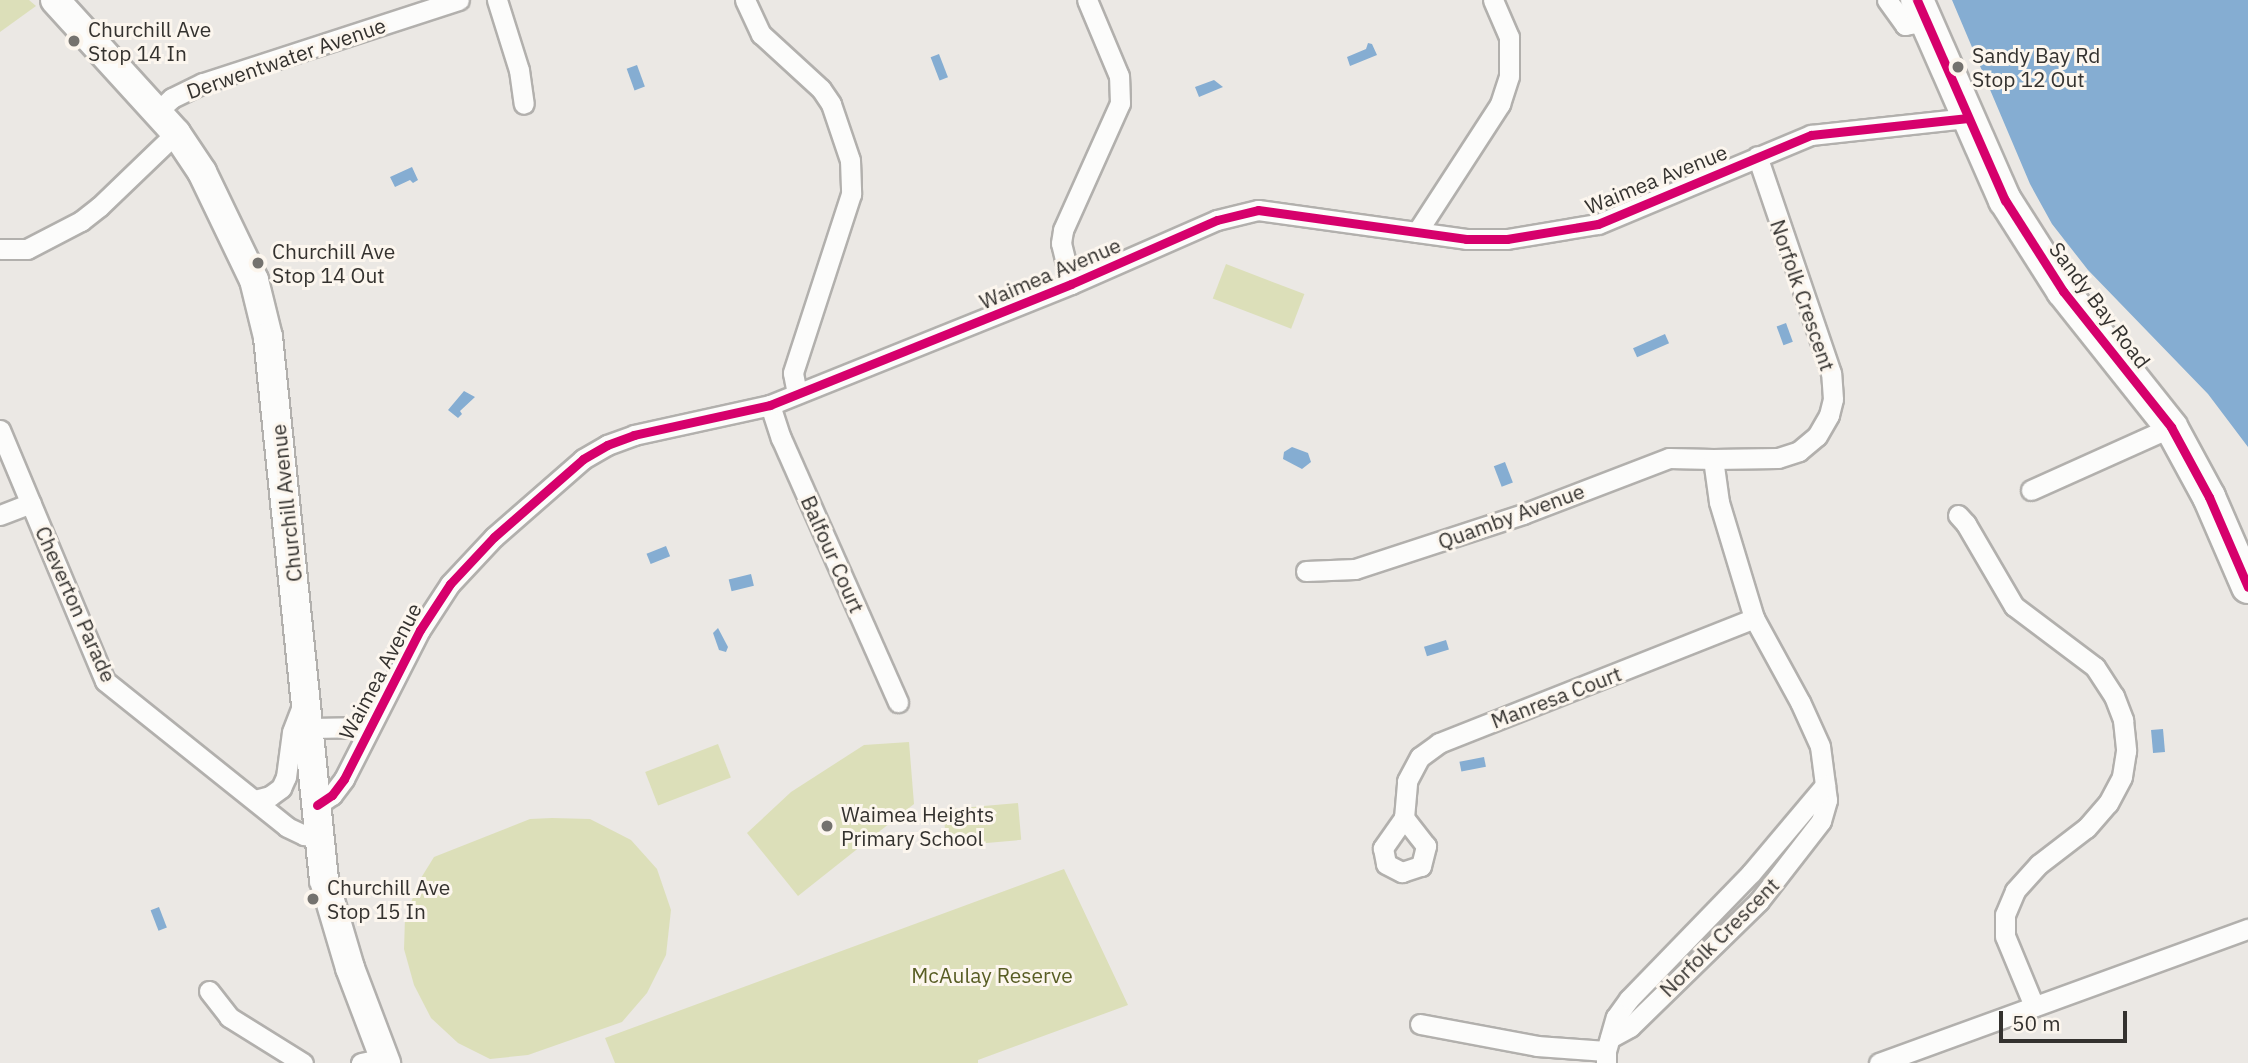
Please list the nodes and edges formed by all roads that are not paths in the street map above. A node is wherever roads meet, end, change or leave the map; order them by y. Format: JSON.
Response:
{"nodes":[{"id":1,"x":55,"y":0,"type":"edge"},
{"id":2,"x":459,"y":0,"type":"edge"},
{"id":3,"x":497,"y":0,"type":"edge"},
{"id":4,"x":745,"y":0,"type":"edge"},
{"id":5,"x":1087,"y":0,"type":"edge"},
{"id":6,"x":1493,"y":0,"type":"edge"},
{"id":7,"x":1887,"y":0,"type":"edge"},
{"id":8,"x":1922,"y":11,"type":"edge"},
{"id":9,"x":524,"y":104,"type":"dead end"},
{"id":10,"x":159,"y":111,"type":"junction"},
{"id":11,"x":1968,"y":118,"type":"junction"},
{"id":12,"x":176,"y":133,"type":"junction"},
{"id":13,"x":1756,"y":156,"type":"junction"},
{"id":14,"x":1417,"y":232,"type":"junction"},
{"id":15,"x":0,"y":249,"type":"edge"},
{"id":16,"x":1072,"y":284,"type":"junction"},
{"id":17,"x":797,"y":393,"type":"junction"},
{"id":18,"x":770,"y":405,"type":"junction"},
{"id":19,"x":2171,"y":426,"type":"junction"},
{"id":20,"x":0,"y":430,"type":"edge"},
{"id":21,"x":1713,"y":459,"type":"junction"},
{"id":22,"x":2031,"y":490,"type":"dead end"},
{"id":23,"x":31,"y":503,"type":"junction"},
{"id":24,"x":0,"y":515,"type":"edge"},
{"id":25,"x":1958,"y":516,"type":"dead end"},
{"id":26,"x":1306,"y":571,"type":"dead end"},
{"id":27,"x":2248,"y":587,"type":"edge"},
{"id":28,"x":1754,"y":618,"type":"junction"},
{"id":29,"x":307,"y":695,"type":"junction"},
{"id":30,"x":898,"y":702,"type":"dead end"},
{"id":31,"x":368,"y":726,"type":"junction"},
{"id":32,"x":311,"y":728,"type":"junction"},
{"id":33,"x":255,"y":800,"type":"junction"},
{"id":34,"x":317,"y":806,"type":"junction"},
{"id":35,"x":1404,"y":818,"type":"dead end"},
{"id":36,"x":319,"y":837,"type":"junction"},
{"id":37,"x":2248,"y":929,"type":"edge"},
{"id":38,"x":209,"y":991,"type":"dead end"},
{"id":39,"x":2034,"y":1006,"type":"junction"},
{"id":40,"x":1420,"y":1024,"type":"dead end"},
{"id":41,"x":1607,"y":1051,"type":"edge"},
{"id":42,"x":377,"y":1061,"type":"edge"},
{"id":43,"x":303,"y":1063,"type":"edge"},
{"id":44,"x":1879,"y":1063,"type":"edge"}],
"edges":[{"from":1,"to":10,"type":"street","name":"Churchill Avenue"},
{"from":2,"to":10,"type":"street","name":"Derwentwater Avenue"},
{"from":3,"to":9,"type":"street"},
{"from":4,"to":17,"type":"street"},
{"from":5,"to":16,"type":"street"},
{"from":6,"to":14,"type":"street"},
{"from":7,"to":8,"type":"street"},
{"from":8,"to":11,"type":"main road","name":"Sandy Bay Road"},
{"from":10,"to":12,"type":"street","name":"Churchill Avenue"},
{"from":11,"to":13,"type":"street","name":"Waimea Avenue"},
{"from":11,"to":19,"type":"main road","name":"Sandy Bay Road"},
{"from":12,"to":15,"type":"street"},
{"from":12,"to":29,"type":"street","name":"Churchill Avenue"},
{"from":13,"to":14,"type":"street","name":"Waimea Avenue"},
{"from":13,"to":21,"type":"street","name":"Norfolk Crescent"},
{"from":14,"to":16,"type":"street","name":"Waimea Avenue"},
{"from":16,"to":17,"type":"street","name":"Waimea Avenue"},
{"from":17,"to":18,"type":"street","name":"Waimea Avenue"},
{"from":18,"to":30,"type":"street","name":"Balfour Court"},
{"from":18,"to":31,"type":"street","name":"Waimea Avenue"},
{"from":19,"to":22,"type":"street"},
{"from":19,"to":27,"type":"main road","name":"Sandy Bay Road"},
{"from":20,"to":23,"type":"street","name":"Cheverton Parade"},
{"from":21,"to":26,"type":"street","name":"Quamby Avenue"},
{"from":21,"to":28,"type":"street","name":"Norfolk Crescent"},
{"from":23,"to":24,"type":"street"},
{"from":23,"to":33,"type":"street","name":"Cheverton Parade"},
{"from":25,"to":39,"type":"street"},
{"from":28,"to":35,"type":"street","name":"Manresa Court"},
{"from":28,"to":41,"type":"street","name":"Norfolk Crescent"},
{"from":29,"to":32,"type":"street","name":"Churchill Avenue"},
{"from":29,"to":33,"type":"street"},
{"from":31,"to":32,"type":"street","name":"Waimea Avenue"},
{"from":31,"to":34,"type":"street","name":"Waimea Avenue"},
{"from":32,"to":34,"type":"street","name":"Churchill Avenue"},
{"from":33,"to":36,"type":"street","name":"Cheverton Parade"},
{"from":34,"to":36,"type":"street","name":"Churchill Avenue"},
{"from":36,"to":42,"type":"street","name":"Churchill Avenue"},
{"from":37,"to":39,"type":"street"},
{"from":38,"to":43,"type":"street"},
{"from":39,"to":44,"type":"street"},
{"from":40,"to":41,"type":"street"}]}
